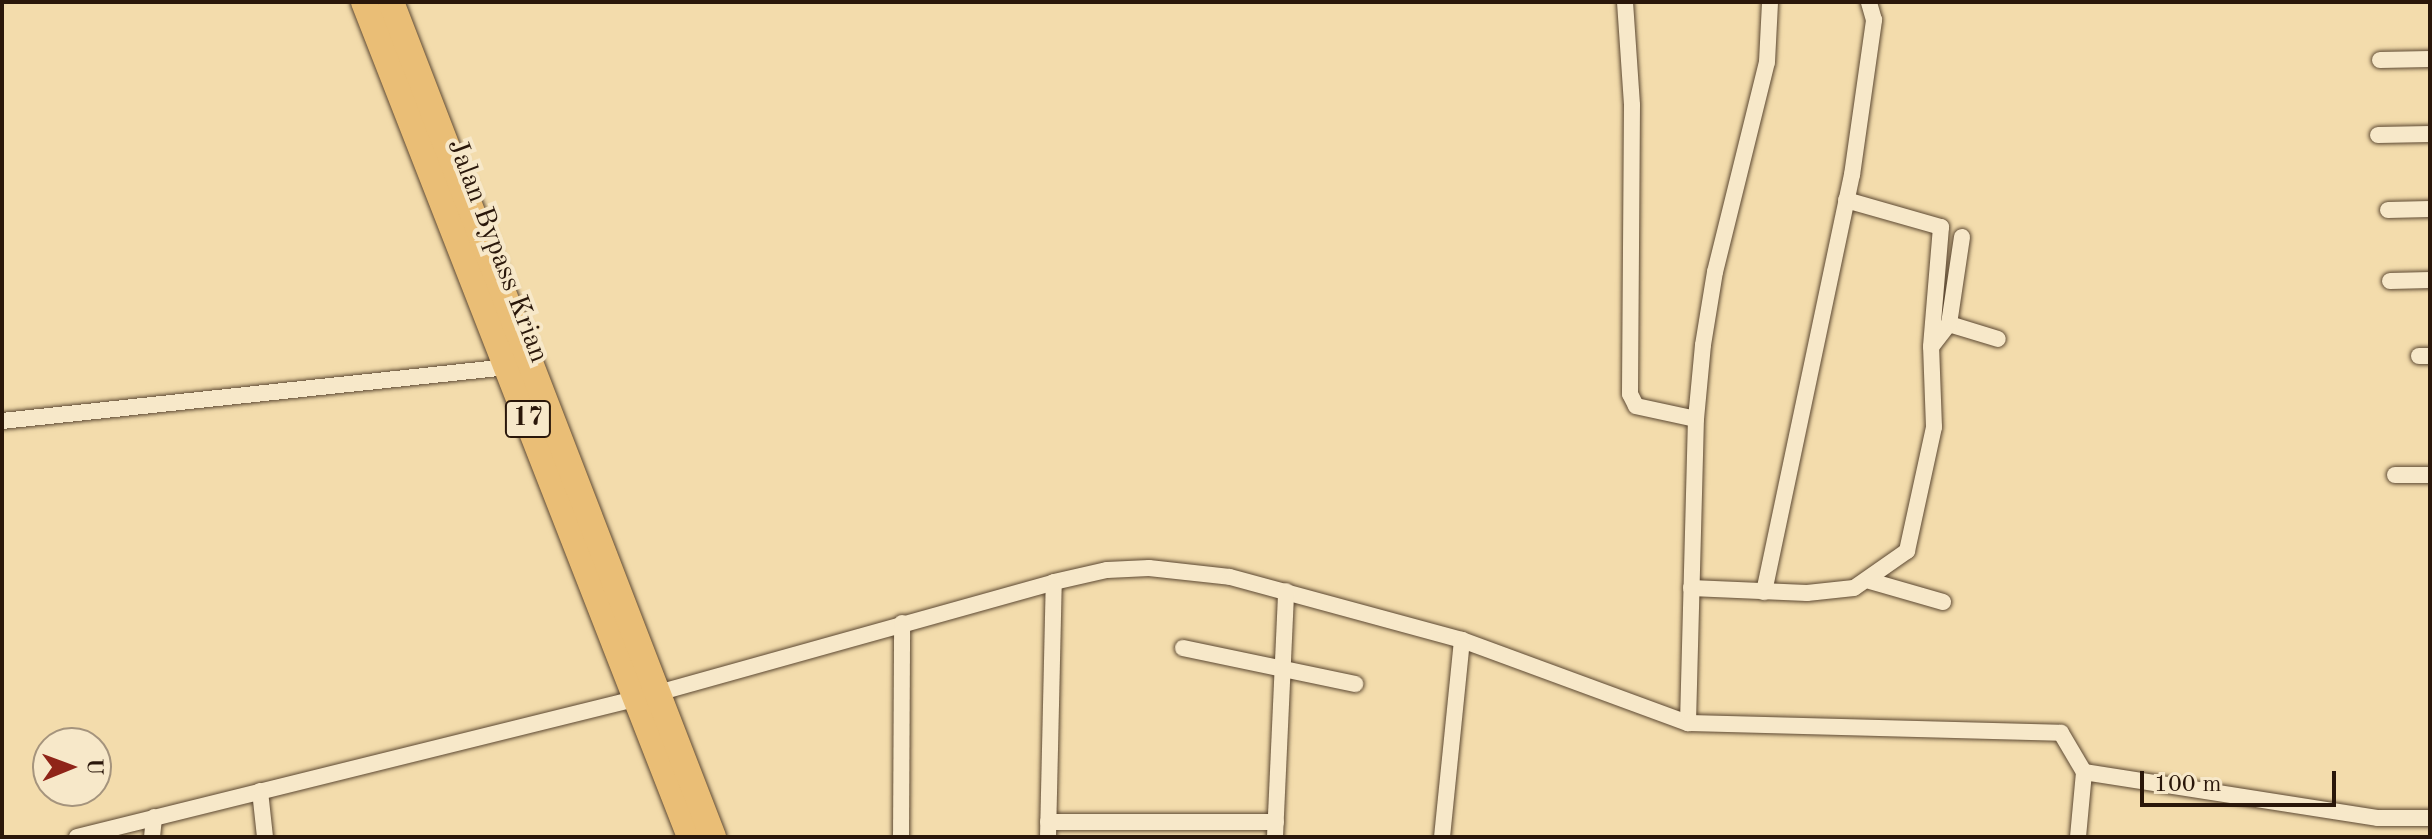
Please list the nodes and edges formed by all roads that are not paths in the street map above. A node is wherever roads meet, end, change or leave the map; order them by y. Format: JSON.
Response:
{"nodes":[{"id":1,"x":364,"y":2,"type":"edge"},
{"id":2,"x":391,"y":2,"type":"edge"},
{"id":3,"x":1625,"y":2,"type":"edge"},
{"id":4,"x":1770,"y":2,"type":"edge"},
{"id":5,"x":1869,"y":2,"type":"edge"},
{"id":6,"x":2430,"y":59,"type":"edge"},
{"id":7,"x":2380,"y":60,"type":"dead end"},
{"id":8,"x":2430,"y":134,"type":"edge"},
{"id":9,"x":2378,"y":135,"type":"dead end"},
{"id":10,"x":1846,"y":200,"type":"junction"},
{"id":11,"x":2430,"y":209,"type":"edge"},
{"id":12,"x":2388,"y":210,"type":"dead end"},
{"id":13,"x":1962,"y":237,"type":"dead end"},
{"id":14,"x":2430,"y":280,"type":"edge"},
{"id":15,"x":2390,"y":281,"type":"dead end"},
{"id":16,"x":1949,"y":324,"type":"junction"},
{"id":17,"x":1998,"y":339,"type":"dead end"},
{"id":18,"x":1931,"y":347,"type":"junction"},
{"id":19,"x":508,"y":367,"type":"junction"},
{"id":20,"x":1696,"y":419,"type":"junction"},
{"id":21,"x":2,"y":421,"type":"edge"},
{"id":22,"x":2395,"y":475,"type":"dead end"},
{"id":23,"x":2430,"y":475,"type":"edge"},
{"id":24,"x":1878,"y":580,"type":"junction"},
{"id":25,"x":1054,"y":582,"type":"junction"},
{"id":26,"x":1691,"y":588,"type":"junction"},
{"id":27,"x":1286,"y":591,"type":"junction"},
{"id":28,"x":1764,"y":592,"type":"junction"},
{"id":29,"x":1943,"y":602,"type":"dead end"},
{"id":30,"x":902,"y":623,"type":"junction"},
{"id":31,"x":1462,"y":640,"type":"junction"},
{"id":32,"x":1183,"y":648,"type":"dead end"},
{"id":33,"x":1282,"y":670,"type":"junction"},
{"id":34,"x":1355,"y":684,"type":"dead end"},
{"id":35,"x":648,"y":696,"type":"junction"},
{"id":36,"x":1688,"y":723,"type":"junction"},
{"id":37,"x":2084,"y":772,"type":"junction"},
{"id":38,"x":260,"y":791,"type":"junction"},
{"id":39,"x":154,"y":817,"type":"junction"},
{"id":40,"x":2430,"y":818,"type":"edge"},
{"id":41,"x":1048,"y":830,"type":"edge"},
{"id":42,"x":1275,"y":830,"type":"edge"},
{"id":43,"x":77,"y":837,"type":"edge"},
{"id":44,"x":152,"y":837,"type":"edge"},
{"id":45,"x":265,"y":837,"type":"edge"},
{"id":46,"x":690,"y":837,"type":"edge"},
{"id":47,"x":713,"y":837,"type":"edge"},
{"id":48,"x":901,"y":837,"type":"edge"},
{"id":49,"x":1442,"y":837,"type":"edge"},
{"id":50,"x":2078,"y":837,"type":"edge"}],
"edges":[{"from":1,"to":19,"type":"highway","name":"Jalan Bypass Krian","number":"17"},
{"from":2,"to":35,"type":"highway","name":"Jalan Bypass Krian","number":"17"},
{"from":3,"to":20,"type":"street"},
{"from":4,"to":20,"type":"street"},
{"from":5,"to":10,"type":"street"},
{"from":6,"to":7,"type":"street"},
{"from":8,"to":9,"type":"street"},
{"from":10,"to":18,"type":"street"},
{"from":10,"to":28,"type":"street"},
{"from":11,"to":12,"type":"street"},
{"from":13,"to":16,"type":"street"},
{"from":14,"to":15,"type":"street"},
{"from":16,"to":17,"type":"street"},
{"from":16,"to":18,"type":"street"},
{"from":18,"to":24,"type":"street"},
{"from":19,"to":21,"type":"street"},
{"from":19,"to":35,"type":"highway","name":"Jalan Bypass Krian","number":"17"},
{"from":20,"to":26,"type":"street"},
{"from":22,"to":23,"type":"street"},
{"from":24,"to":28,"type":"street"},
{"from":24,"to":29,"type":"street"},
{"from":25,"to":27,"type":"street"},
{"from":25,"to":30,"type":"street"},
{"from":25,"to":41,"type":"street"},
{"from":26,"to":28,"type":"street"},
{"from":26,"to":36,"type":"street"},
{"from":27,"to":31,"type":"street"},
{"from":27,"to":33,"type":"street"},
{"from":30,"to":35,"type":"street"},
{"from":30,"to":48,"type":"street"},
{"from":31,"to":36,"type":"street"},
{"from":31,"to":49,"type":"street"},
{"from":32,"to":33,"type":"street"},
{"from":33,"to":34,"type":"street"},
{"from":33,"to":42,"type":"street"},
{"from":35,"to":38,"type":"street"},
{"from":35,"to":46,"type":"highway","name":"Jalan Bypass Krian","number":"17"},
{"from":35,"to":47,"type":"highway","name":"Jalan Bypass Krian","number":"17"},
{"from":36,"to":37,"type":"street"},
{"from":37,"to":40,"type":"street"},
{"from":37,"to":50,"type":"street"},
{"from":38,"to":39,"type":"street"},
{"from":38,"to":45,"type":"street"},
{"from":39,"to":43,"type":"street"},
{"from":39,"to":44,"type":"street"},
{"from":41,"to":42,"type":"street"}]}
